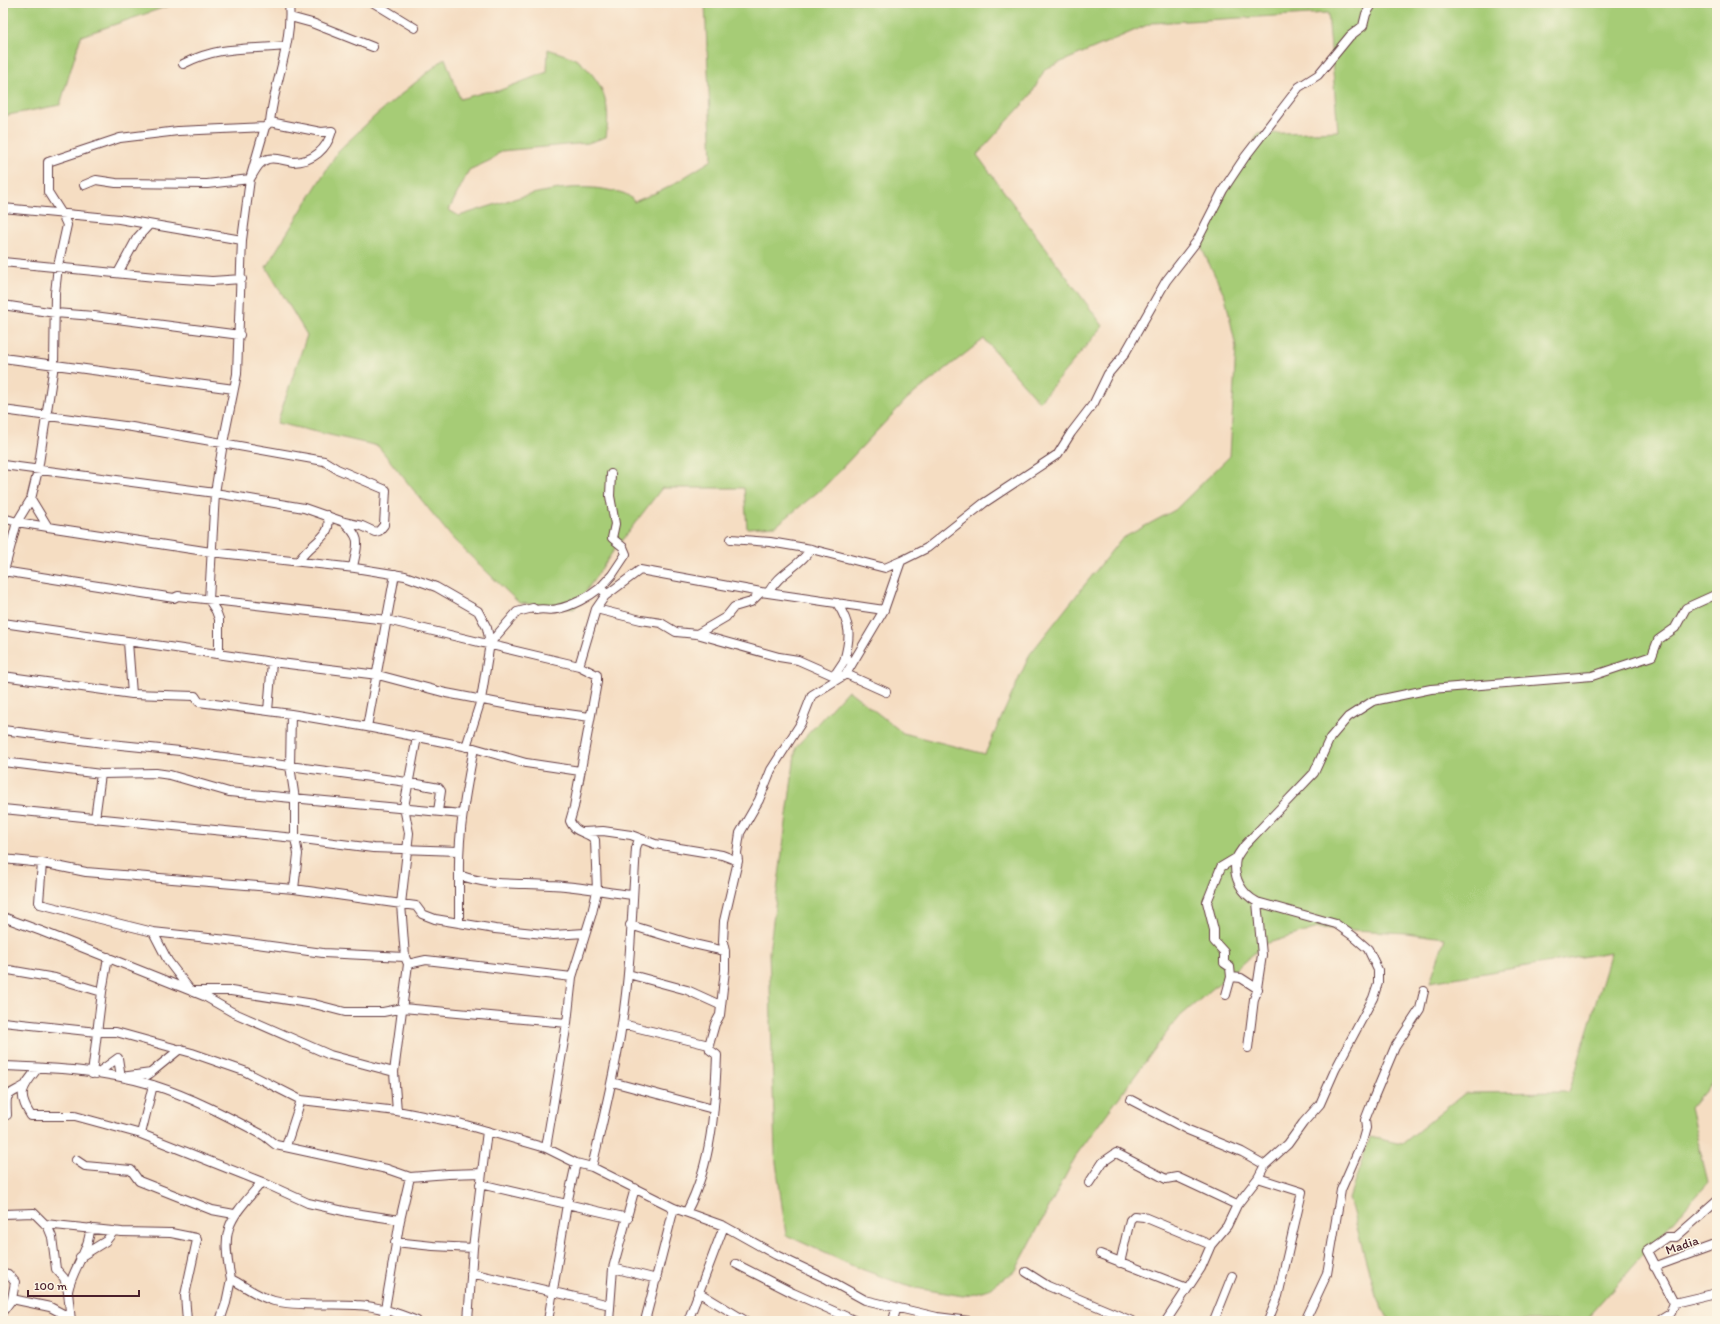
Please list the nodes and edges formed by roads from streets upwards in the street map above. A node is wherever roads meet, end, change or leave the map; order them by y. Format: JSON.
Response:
{"nodes":[{"id":1,"x":289,"y":3,"type":"edge"},
{"id":2,"x":374,"y":3,"type":"edge"},
{"id":3,"x":1374,"y":3,"type":"edge"},
{"id":4,"x":290,"y":17,"type":"junction"},
{"id":5,"x":415,"y":28,"type":"dead end"},
{"id":6,"x":286,"y":46,"type":"junction"},
{"id":7,"x":373,"y":47,"type":"dead end"},
{"id":8,"x":183,"y":64,"type":"dead end"},
{"id":9,"x":267,"y":125,"type":"junction"},
{"id":10,"x":250,"y":179,"type":"junction"},
{"id":11,"x":84,"y":185,"type":"dead end"},
{"id":12,"x":3,"y":208,"type":"edge"},
{"id":13,"x":62,"y":214,"type":"junction"},
{"id":14,"x":148,"y":226,"type":"junction"},
{"id":15,"x":242,"y":240,"type":"junction"},
{"id":16,"x":3,"y":262,"type":"edge"},
{"id":17,"x":58,"y":266,"type":"junction"},
{"id":18,"x":118,"y":273,"type":"junction"},
{"id":19,"x":242,"y":279,"type":"junction"},
{"id":20,"x":3,"y":305,"type":"edge"},
{"id":21,"x":55,"y":313,"type":"junction"},
{"id":22,"x":240,"y":335,"type":"junction"},
{"id":23,"x":3,"y":358,"type":"edge"},
{"id":24,"x":54,"y":365,"type":"junction"},
{"id":25,"x":234,"y":389,"type":"junction"},
{"id":26,"x":3,"y":410,"type":"edge"},
{"id":27,"x":47,"y":415,"type":"junction"},
{"id":28,"x":223,"y":443,"type":"junction"},
{"id":29,"x":3,"y":465,"type":"edge"},
{"id":30,"x":38,"y":470,"type":"junction"},
{"id":31,"x":611,"y":474,"type":"dead end"},
{"id":32,"x":215,"y":493,"type":"junction"},
{"id":33,"x":31,"y":499,"type":"junction"},
{"id":34,"x":328,"y":515,"type":"junction"},
{"id":35,"x":3,"y":518,"type":"edge"},
{"id":36,"x":16,"y":522,"type":"junction"},
{"id":37,"x":344,"y":522,"type":"junction"},
{"id":38,"x":48,"y":527,"type":"junction"},
{"id":39,"x":731,"y":540,"type":"dead end"},
{"id":40,"x":811,"y":549,"type":"junction"},
{"id":41,"x":212,"y":552,"type":"junction"},
{"id":42,"x":299,"y":561,"type":"junction"},
{"id":43,"x":901,"y":561,"type":"junction"},
{"id":44,"x":353,"y":567,"type":"junction"},
{"id":45,"x":3,"y":572,"type":"edge"},
{"id":46,"x":395,"y":574,"type":"junction"},
{"id":47,"x":600,"y":588,"type":"junction"},
{"id":48,"x":764,"y":592,"type":"junction"},
{"id":49,"x":607,"y":594,"type":"junction"},
{"id":50,"x":1717,"y":594,"type":"edge"},
{"id":51,"x":209,"y":600,"type":"junction"},
{"id":52,"x":837,"y":603,"type":"junction"},
{"id":53,"x":596,"y":609,"type":"junction"},
{"id":54,"x":884,"y":610,"type":"junction"},
{"id":55,"x":387,"y":620,"type":"junction"},
{"id":56,"x":3,"y":623,"type":"edge"},
{"id":57,"x":697,"y":634,"type":"junction"},
{"id":58,"x":128,"y":642,"type":"junction"},
{"id":59,"x":490,"y":643,"type":"junction"},
{"id":60,"x":219,"y":654,"type":"junction"},
{"id":61,"x":858,"y":654,"type":"junction"},
{"id":62,"x":844,"y":661,"type":"junction"},
{"id":63,"x":272,"y":662,"type":"junction"},
{"id":64,"x":579,"y":666,"type":"junction"},
{"id":65,"x":378,"y":675,"type":"junction"},
{"id":66,"x":3,"y":676,"type":"edge"},
{"id":67,"x":840,"y":676,"type":"junction"},
{"id":68,"x":886,"y":692,"type":"dead end"},
{"id":69,"x":132,"y":694,"type":"junction"},
{"id":70,"x":481,"y":700,"type":"junction"},
{"id":71,"x":268,"y":711,"type":"junction"},
{"id":72,"x":291,"y":714,"type":"junction"},
{"id":73,"x":590,"y":717,"type":"junction"},
{"id":74,"x":367,"y":727,"type":"junction"},
{"id":75,"x":3,"y":730,"type":"edge"},
{"id":76,"x":416,"y":737,"type":"junction"},
{"id":77,"x":470,"y":748,"type":"junction"},
{"id":78,"x":3,"y":762,"type":"edge"},
{"id":79,"x":290,"y":766,"type":"junction"},
{"id":80,"x":580,"y":771,"type":"junction"},
{"id":81,"x":101,"y":774,"type":"junction"},
{"id":82,"x":407,"y":782,"type":"junction"},
{"id":83,"x":295,"y":799,"type":"junction"},
{"id":84,"x":404,"y":807,"type":"junction"},
{"id":85,"x":3,"y":809,"type":"edge"},
{"id":86,"x":438,"y":812,"type":"junction"},
{"id":87,"x":462,"y":814,"type":"junction"},
{"id":88,"x":95,"y":819,"type":"junction"},
{"id":89,"x":581,"y":832,"type":"junction"},
{"id":90,"x":295,"y":838,"type":"junction"},
{"id":91,"x":642,"y":840,"type":"junction"},
{"id":92,"x":409,"y":849,"type":"junction"},
{"id":93,"x":458,"y":851,"type":"junction"},
{"id":94,"x":1236,"y":858,"type":"junction"},
{"id":95,"x":3,"y":859,"type":"edge"},
{"id":96,"x":738,"y":861,"type":"junction"},
{"id":97,"x":42,"y":863,"type":"junction"},
{"id":98,"x":459,"y":875,"type":"junction"},
{"id":99,"x":294,"y":889,"type":"junction"},
{"id":100,"x":597,"y":891,"type":"junction"},
{"id":101,"x":632,"y":895,"type":"junction"},
{"id":102,"x":1257,"y":902,"type":"junction"},
{"id":103,"x":401,"y":904,"type":"junction"},
{"id":104,"x":3,"y":917,"type":"edge"},
{"id":105,"x":459,"y":922,"type":"junction"},
{"id":106,"x":630,"y":925,"type":"junction"},
{"id":107,"x":153,"y":932,"type":"junction"},
{"id":108,"x":585,"y":934,"type":"junction"},
{"id":109,"x":725,"y":950,"type":"junction"},
{"id":110,"x":108,"y":957,"type":"junction"},
{"id":111,"x":406,"y":960,"type":"junction"},
{"id":112,"x":3,"y":969,"type":"edge"},
{"id":113,"x":628,"y":974,"type":"junction"},
{"id":114,"x":572,"y":977,"type":"junction"},
{"id":115,"x":1231,"y":977,"type":"junction"},
{"id":116,"x":1257,"y":988,"type":"junction"},
{"id":117,"x":191,"y":991,"type":"junction"},
{"id":118,"x":1424,"y":991,"type":"dead end"},
{"id":119,"x":102,"y":992,"type":"junction"},
{"id":120,"x":1226,"y":995,"type":"dead end"},
{"id":121,"x":720,"y":1006,"type":"junction"},
{"id":122,"x":404,"y":1008,"type":"junction"},
{"id":123,"x":3,"y":1022,"type":"edge"},
{"id":124,"x":567,"y":1023,"type":"junction"},
{"id":125,"x":622,"y":1024,"type":"junction"},
{"id":126,"x":97,"y":1032,"type":"junction"},
{"id":127,"x":710,"y":1045,"type":"junction"},
{"id":128,"x":1248,"y":1048,"type":"dead end"},
{"id":129,"x":180,"y":1049,"type":"junction"},
{"id":130,"x":3,"y":1066,"type":"edge"},
{"id":131,"x":38,"y":1068,"type":"junction"},
{"id":132,"x":394,"y":1072,"type":"junction"},
{"id":133,"x":151,"y":1073,"type":"junction"},
{"id":134,"x":94,"y":1074,"type":"junction"},
{"id":135,"x":121,"y":1077,"type":"junction"},
{"id":136,"x":140,"y":1082,"type":"junction"},
{"id":137,"x":612,"y":1082,"type":"junction"},
{"id":138,"x":153,"y":1085,"type":"junction"},
{"id":139,"x":24,"y":1086,"type":"junction"},
{"id":140,"x":301,"y":1100,"type":"junction"},
{"id":141,"x":1131,"y":1100,"type":"dead end"},
{"id":142,"x":713,"y":1108,"type":"junction"},
{"id":143,"x":397,"y":1111,"type":"junction"},
{"id":144,"x":3,"y":1115,"type":"edge"},
{"id":145,"x":487,"y":1131,"type":"junction"},
{"id":146,"x":141,"y":1134,"type":"junction"},
{"id":147,"x":286,"y":1146,"type":"junction"},
{"id":148,"x":546,"y":1148,"type":"junction"},
{"id":149,"x":76,"y":1160,"type":"dead end"},
{"id":150,"x":576,"y":1163,"type":"junction"},
{"id":151,"x":1266,"y":1165,"type":"junction"},
{"id":152,"x":592,"y":1167,"type":"junction"},
{"id":153,"x":481,"y":1173,"type":"junction"},
{"id":154,"x":410,"y":1177,"type":"junction"},
{"id":155,"x":1258,"y":1178,"type":"junction"},
{"id":156,"x":262,"y":1182,"type":"junction"},
{"id":157,"x":480,"y":1184,"type":"junction"},
{"id":158,"x":1089,"y":1184,"type":"dead end"},
{"id":159,"x":635,"y":1188,"type":"junction"},
{"id":160,"x":1717,"y":1201,"type":"edge"},
{"id":161,"x":567,"y":1204,"type":"junction"},
{"id":162,"x":1237,"y":1205,"type":"junction"},
{"id":163,"x":674,"y":1208,"type":"junction"},
{"id":164,"x":687,"y":1211,"type":"junction"},
{"id":165,"x":3,"y":1214,"type":"edge"},
{"id":166,"x":234,"y":1214,"type":"junction"},
{"id":167,"x":628,"y":1218,"type":"junction"},
{"id":168,"x":400,"y":1220,"type":"junction"},
{"id":169,"x":45,"y":1224,"type":"junction"},
{"id":170,"x":724,"y":1226,"type":"junction"},
{"id":171,"x":90,"y":1228,"type":"junction"},
{"id":172,"x":114,"y":1231,"type":"junction"},
{"id":173,"x":395,"y":1242,"type":"junction"},
{"id":174,"x":1717,"y":1244,"type":"edge"},
{"id":175,"x":1212,"y":1245,"type":"junction"},
{"id":176,"x":473,"y":1248,"type":"junction"},
{"id":177,"x":1100,"y":1254,"type":"dead end"},
{"id":178,"x":80,"y":1257,"type":"junction"},
{"id":179,"x":1120,"y":1263,"type":"junction"},
{"id":180,"x":736,"y":1264,"type":"dead end"},
{"id":181,"x":1654,"y":1267,"type":"junction"},
{"id":182,"x":614,"y":1268,"type":"junction"},
{"id":183,"x":1026,"y":1272,"type":"dead end"},
{"id":184,"x":3,"y":1273,"type":"edge"},
{"id":185,"x":471,"y":1273,"type":"junction"},
{"id":186,"x":1232,"y":1276,"type":"dead end"},
{"id":187,"x":231,"y":1278,"type":"junction"},
{"id":188,"x":657,"y":1279,"type":"junction"},
{"id":189,"x":1187,"y":1288,"type":"junction"},
{"id":190,"x":554,"y":1291,"type":"junction"},
{"id":191,"x":68,"y":1292,"type":"junction"},
{"id":192,"x":698,"y":1292,"type":"junction"},
{"id":193,"x":1717,"y":1293,"type":"edge"},
{"id":194,"x":12,"y":1299,"type":"junction"},
{"id":195,"x":1674,"y":1303,"type":"junction"},
{"id":196,"x":610,"y":1304,"type":"junction"},
{"id":197,"x":385,"y":1309,"type":"junction"},
{"id":198,"x":896,"y":1309,"type":"junction"},
{"id":199,"x":3,"y":1311,"type":"edge"},
{"id":200,"x":936,"y":1319,"type":"edge"},
{"id":201,"x":71,"y":1320,"type":"edge"},
{"id":202,"x":187,"y":1321,"type":"edge"},
{"id":203,"x":220,"y":1321,"type":"edge"},
{"id":204,"x":383,"y":1321,"type":"edge"},
{"id":205,"x":417,"y":1321,"type":"edge"},
{"id":206,"x":468,"y":1321,"type":"edge"},
{"id":207,"x":548,"y":1321,"type":"edge"},
{"id":208,"x":609,"y":1321,"type":"edge"},
{"id":209,"x":645,"y":1321,"type":"edge"},
{"id":210,"x":688,"y":1321,"type":"edge"},
{"id":211,"x":746,"y":1321,"type":"edge"},
{"id":212,"x":856,"y":1321,"type":"edge"},
{"id":213,"x":893,"y":1321,"type":"edge"},
{"id":214,"x":969,"y":1321,"type":"edge"},
{"id":215,"x":1132,"y":1321,"type":"edge"},
{"id":216,"x":1166,"y":1321,"type":"edge"},
{"id":217,"x":1214,"y":1321,"type":"edge"},
{"id":218,"x":1268,"y":1321,"type":"edge"},
{"id":219,"x":1305,"y":1321,"type":"edge"},
{"id":220,"x":1656,"y":1321,"type":"edge"}],
"edges":[{"from":1,"to":4,"type":"street"},
{"from":2,"to":5,"type":"street"},
{"from":3,"to":43,"type":"street"},
{"from":4,"to":6,"type":"street"},
{"from":4,"to":7,"type":"street"},
{"from":6,"to":8,"type":"street"},
{"from":6,"to":9,"type":"street"},
{"from":9,"to":10,"type":"street"},
{"from":9,"to":10,"type":"street"},
{"from":9,"to":13,"type":"street"},
{"from":10,"to":11,"type":"street"},
{"from":10,"to":15,"type":"street"},
{"from":12,"to":13,"type":"street"},
{"from":13,"to":14,"type":"street"},
{"from":13,"to":17,"type":"street"},
{"from":14,"to":15,"type":"street"},
{"from":14,"to":18,"type":"street"},
{"from":15,"to":19,"type":"street"},
{"from":16,"to":17,"type":"street"},
{"from":17,"to":18,"type":"street"},
{"from":17,"to":21,"type":"street"},
{"from":18,"to":19,"type":"street"},
{"from":19,"to":22,"type":"street"},
{"from":20,"to":21,"type":"street"},
{"from":21,"to":22,"type":"street"},
{"from":21,"to":24,"type":"street"},
{"from":22,"to":25,"type":"street"},
{"from":23,"to":24,"type":"street"},
{"from":24,"to":25,"type":"street"},
{"from":24,"to":27,"type":"street"},
{"from":25,"to":28,"type":"street"},
{"from":26,"to":27,"type":"street"},
{"from":27,"to":28,"type":"street"},
{"from":27,"to":30,"type":"street"},
{"from":28,"to":32,"type":"street"},
{"from":28,"to":37,"type":"street"},
{"from":29,"to":30,"type":"street"},
{"from":30,"to":32,"type":"street"},
{"from":30,"to":33,"type":"street"},
{"from":31,"to":47,"type":"street"},
{"from":32,"to":34,"type":"street"},
{"from":32,"to":41,"type":"street"},
{"from":33,"to":36,"type":"street"},
{"from":33,"to":38,"type":"street"},
{"from":34,"to":37,"type":"street"},
{"from":34,"to":42,"type":"street"},
{"from":35,"to":36,"type":"street"},
{"from":36,"to":38,"type":"street"},
{"from":36,"to":45,"type":"street"},
{"from":37,"to":44,"type":"street"},
{"from":38,"to":41,"type":"street"},
{"from":39,"to":40,"type":"street"},
{"from":40,"to":43,"type":"street"},
{"from":40,"to":48,"type":"street"},
{"from":41,"to":42,"type":"street"},
{"from":41,"to":51,"type":"street"},
{"from":42,"to":44,"type":"street"},
{"from":43,"to":54,"type":"street"},
{"from":44,"to":46,"type":"street"},
{"from":45,"to":51,"type":"street"},
{"from":46,"to":55,"type":"street"},
{"from":46,"to":59,"type":"street"},
{"from":47,"to":49,"type":"street"},
{"from":47,"to":59,"type":"street"},
{"from":48,"to":49,"type":"street"},
{"from":48,"to":52,"type":"street"},
{"from":48,"to":57,"type":"street"},
{"from":49,"to":53,"type":"street"},
{"from":50,"to":94,"type":"street"},
{"from":51,"to":55,"type":"street"},
{"from":51,"to":60,"type":"street"},
{"from":52,"to":54,"type":"street"},
{"from":52,"to":62,"type":"street"},
{"from":53,"to":57,"type":"street"},
{"from":53,"to":64,"type":"street"},
{"from":54,"to":61,"type":"street"},
{"from":55,"to":59,"type":"street"},
{"from":55,"to":65,"type":"street"},
{"from":56,"to":58,"type":"street"},
{"from":57,"to":67,"type":"street"},
{"from":58,"to":60,"type":"street"},
{"from":58,"to":69,"type":"street"},
{"from":59,"to":64,"type":"street"},
{"from":59,"to":70,"type":"street"},
{"from":60,"to":63,"type":"street"},
{"from":61,"to":62,"type":"street"},
{"from":61,"to":67,"type":"street"},
{"from":62,"to":67,"type":"street"},
{"from":63,"to":65,"type":"street"},
{"from":63,"to":71,"type":"street"},
{"from":64,"to":73,"type":"street"},
{"from":65,"to":70,"type":"street"},
{"from":65,"to":74,"type":"street"},
{"from":66,"to":69,"type":"street"},
{"from":67,"to":68,"type":"street"},
{"from":67,"to":96,"type":"street"},
{"from":69,"to":71,"type":"street"},
{"from":70,"to":73,"type":"street"},
{"from":70,"to":77,"type":"street"},
{"from":71,"to":72,"type":"street"},
{"from":72,"to":74,"type":"street"},
{"from":72,"to":79,"type":"street"},
{"from":73,"to":80,"type":"street"},
{"from":74,"to":76,"type":"street"},
{"from":75,"to":79,"type":"street"},
{"from":76,"to":77,"type":"street"},
{"from":76,"to":82,"type":"street"},
{"from":77,"to":80,"type":"street"},
{"from":77,"to":87,"type":"street"},
{"from":78,"to":81,"type":"street"},
{"from":79,"to":82,"type":"street"},
{"from":79,"to":83,"type":"street"},
{"from":80,"to":89,"type":"street"},
{"from":81,"to":83,"type":"street"},
{"from":81,"to":88,"type":"street"},
{"from":82,"to":84,"type":"street"},
{"from":82,"to":86,"type":"street"},
{"from":83,"to":84,"type":"street"},
{"from":83,"to":90,"type":"street"},
{"from":84,"to":86,"type":"street"},
{"from":84,"to":92,"type":"street"},
{"from":85,"to":88,"type":"street"},
{"from":86,"to":87,"type":"street"},
{"from":87,"to":93,"type":"street"},
{"from":88,"to":90,"type":"street"},
{"from":89,"to":91,"type":"street"},
{"from":89,"to":100,"type":"street"},
{"from":90,"to":92,"type":"street"},
{"from":90,"to":99,"type":"street"},
{"from":91,"to":96,"type":"street"},
{"from":91,"to":101,"type":"street"},
{"from":92,"to":93,"type":"street"},
{"from":92,"to":103,"type":"street"},
{"from":93,"to":98,"type":"street"},
{"from":94,"to":102,"type":"street"},
{"from":94,"to":115,"type":"street"},
{"from":95,"to":97,"type":"street"},
{"from":96,"to":109,"type":"street"},
{"from":97,"to":99,"type":"street"},
{"from":97,"to":107,"type":"street"},
{"from":98,"to":100,"type":"street"},
{"from":98,"to":105,"type":"street"},
{"from":99,"to":103,"type":"street"},
{"from":100,"to":101,"type":"street"},
{"from":100,"to":108,"type":"street"},
{"from":101,"to":106,"type":"street"},
{"from":102,"to":116,"type":"street"},
{"from":102,"to":151,"type":"street"},
{"from":103,"to":105,"type":"street"},
{"from":103,"to":111,"type":"street"},
{"from":104,"to":110,"type":"street"},
{"from":105,"to":108,"type":"street"},
{"from":106,"to":109,"type":"street"},
{"from":106,"to":113,"type":"street"},
{"from":107,"to":111,"type":"street"},
{"from":107,"to":117,"type":"street"},
{"from":108,"to":114,"type":"street"},
{"from":109,"to":121,"type":"street"},
{"from":110,"to":117,"type":"street"},
{"from":110,"to":119,"type":"street"},
{"from":111,"to":114,"type":"street"},
{"from":111,"to":122,"type":"street"},
{"from":112,"to":119,"type":"street"},
{"from":113,"to":121,"type":"street"},
{"from":113,"to":125,"type":"street"},
{"from":114,"to":124,"type":"street"},
{"from":115,"to":116,"type":"street"},
{"from":115,"to":120,"type":"street"},
{"from":116,"to":128,"type":"street"},
{"from":117,"to":122,"type":"street"},
{"from":117,"to":132,"type":"street"},
{"from":118,"to":219,"type":"street"},
{"from":119,"to":126,"type":"street"},
{"from":121,"to":127,"type":"street"},
{"from":122,"to":124,"type":"street"},
{"from":122,"to":132,"type":"street"},
{"from":123,"to":126,"type":"street"},
{"from":124,"to":148,"type":"street"},
{"from":125,"to":127,"type":"street"},
{"from":125,"to":137,"type":"street"},
{"from":126,"to":129,"type":"street"},
{"from":126,"to":134,"type":"street"},
{"from":127,"to":142,"type":"street"},
{"from":129,"to":133,"type":"street"},
{"from":129,"to":140,"type":"street"},
{"from":130,"to":131,"type":"street"},
{"from":131,"to":134,"type":"street"},
{"from":131,"to":139,"type":"street"},
{"from":132,"to":143,"type":"street"},
{"from":133,"to":135,"type":"street"},
{"from":133,"to":136,"type":"street"},
{"from":134,"to":135,"type":"street"},
{"from":134,"to":135,"type":"street"},
{"from":135,"to":136,"type":"street"},
{"from":136,"to":138,"type":"street"},
{"from":137,"to":142,"type":"street"},
{"from":137,"to":152,"type":"street"},
{"from":138,"to":146,"type":"street"},
{"from":138,"to":147,"type":"street"},
{"from":139,"to":144,"type":"street"},
{"from":139,"to":146,"type":"street"},
{"from":140,"to":143,"type":"street"},
{"from":140,"to":147,"type":"street"},
{"from":141,"to":151,"type":"street"},
{"from":142,"to":164,"type":"street"},
{"from":143,"to":145,"type":"street"},
{"from":145,"to":148,"type":"street"},
{"from":145,"to":153,"type":"street"},
{"from":146,"to":156,"type":"street"},
{"from":147,"to":154,"type":"street"},
{"from":148,"to":150,"type":"street"},
{"from":149,"to":166,"type":"street"},
{"from":150,"to":152,"type":"street"},
{"from":150,"to":161,"type":"street"},
{"from":151,"to":155,"type":"street"},
{"from":152,"to":159,"type":"street"},
{"from":153,"to":154,"type":"street"},
{"from":153,"to":157,"type":"street"},
{"from":154,"to":168,"type":"street"},
{"from":155,"to":162,"type":"street"},
{"from":155,"to":218,"type":"street"},
{"from":156,"to":166,"type":"street"},
{"from":156,"to":168,"type":"street"},
{"from":157,"to":161,"type":"street"},
{"from":157,"to":176,"type":"street"},
{"from":158,"to":162,"type":"street"},
{"from":159,"to":163,"type":"street"},
{"from":159,"to":167,"type":"street"},
{"from":160,"to":181,"type":"street"},
{"from":161,"to":167,"type":"street"},
{"from":161,"to":190,"type":"street"},
{"from":162,"to":175,"type":"street"},
{"from":163,"to":164,"type":"street"},
{"from":163,"to":188,"type":"street"},
{"from":164,"to":170,"type":"street"},
{"from":165,"to":169,"type":"street"},
{"from":166,"to":187,"type":"street"},
{"from":167,"to":182,"type":"street"},
{"from":168,"to":173,"type":"street"},
{"from":169,"to":171,"type":"street"},
{"from":169,"to":191,"type":"street"},
{"from":170,"to":192,"type":"street"},
{"from":170,"to":198,"type":"street"},
{"from":171,"to":172,"type":"street"},
{"from":171,"to":178,"type":"street"},
{"from":172,"to":178,"type":"street"},
{"from":172,"to":202,"type":"street"},
{"from":173,"to":176,"type":"street"},
{"from":173,"to":197,"type":"street"},
{"from":174,"to":181,"type":"street","name":"Madia"},
{"from":175,"to":179,"type":"street"},
{"from":175,"to":189,"type":"street"},
{"from":176,"to":185,"type":"street"},
{"from":177,"to":179,"type":"street"},
{"from":178,"to":191,"type":"street"},
{"from":179,"to":189,"type":"street"},
{"from":180,"to":212,"type":"street"},
{"from":181,"to":195,"type":"street"},
{"from":182,"to":188,"type":"street"},
{"from":182,"to":196,"type":"street"},
{"from":183,"to":215,"type":"street"},
{"from":184,"to":194,"type":"street"},
{"from":185,"to":190,"type":"street"},
{"from":185,"to":206,"type":"street"},
{"from":186,"to":217,"type":"street"},
{"from":187,"to":197,"type":"street"},
{"from":187,"to":203,"type":"street"},
{"from":188,"to":209,"type":"street"},
{"from":189,"to":216,"type":"street"},
{"from":190,"to":196,"type":"street"},
{"from":190,"to":207,"type":"street"},
{"from":191,"to":201,"type":"street"},
{"from":192,"to":210,"type":"street"},
{"from":192,"to":211,"type":"street"},
{"from":193,"to":195,"type":"street"},
{"from":194,"to":199,"type":"street"},
{"from":194,"to":201,"type":"street"},
{"from":195,"to":220,"type":"street"},
{"from":196,"to":208,"type":"street"},
{"from":197,"to":204,"type":"street"},
{"from":197,"to":205,"type":"street"},
{"from":198,"to":200,"type":"street"},
{"from":198,"to":213,"type":"street"},
{"from":200,"to":214,"type":"street"}]}
